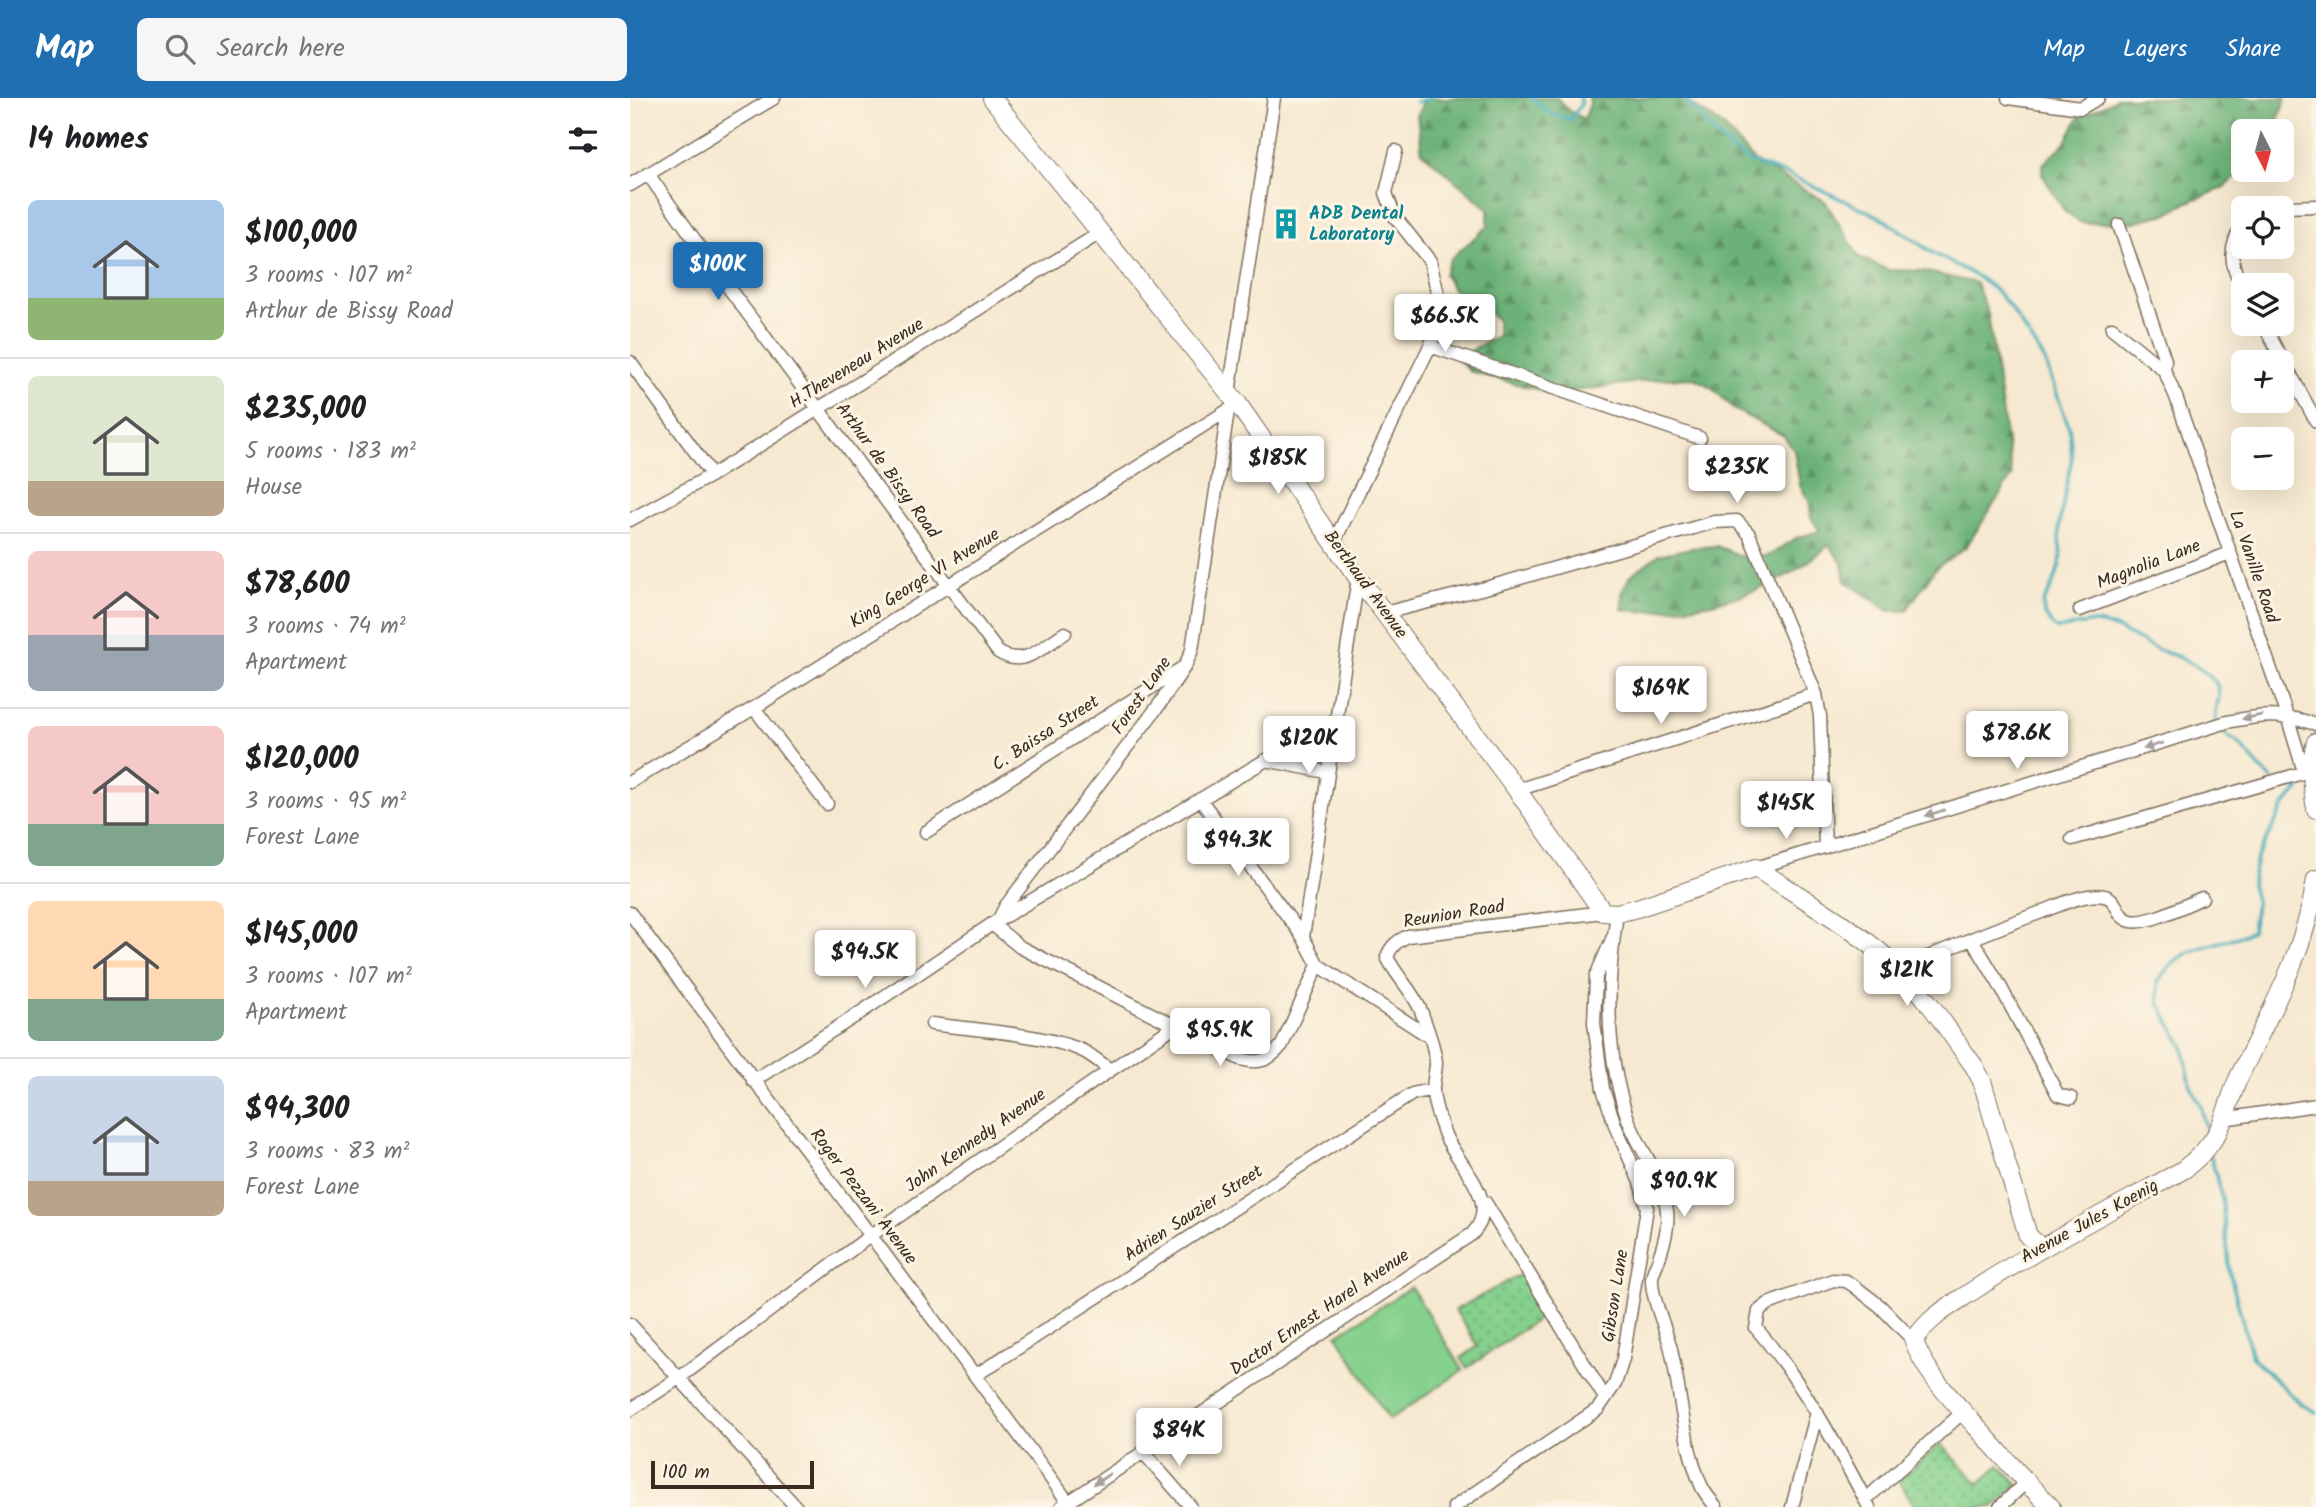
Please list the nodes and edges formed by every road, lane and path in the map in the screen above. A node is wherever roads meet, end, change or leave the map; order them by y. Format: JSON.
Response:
{"nodes":[{"id":1,"x":774,"y":98,"type":"edge"},
{"id":2,"x":1274,"y":98,"type":"edge"},
{"id":3,"x":2008,"y":98,"type":"edge"},
{"id":4,"x":2098,"y":98,"type":"edge"},
{"id":5,"x":1000,"y":100,"type":"edge"},
{"id":6,"x":1396,"y":151,"type":"dead end"},
{"id":7,"x":648,"y":174,"type":"junction"},
{"id":8,"x":630,"y":185,"type":"edge"},
{"id":9,"x":2316,"y":206,"type":"edge"},
{"id":10,"x":2294,"y":207,"type":"edge"},
{"id":11,"x":2119,"y":225,"type":"dead end"},
{"id":12,"x":1100,"y":233,"type":"junction"},
{"id":13,"x":2112,"y":328,"type":"dead end"},
{"id":14,"x":2270,"y":336,"type":"edge"},
{"id":15,"x":1430,"y":346,"type":"junction"},
{"id":16,"x":630,"y":362,"type":"edge"},
{"id":17,"x":2164,"y":370,"type":"junction"},
{"id":18,"x":1231,"y":403,"type":"junction"},
{"id":19,"x":819,"y":408,"type":"junction"},
{"id":20,"x":2316,"y":421,"type":"edge"},
{"id":21,"x":1700,"y":438,"type":"dead end"},
{"id":22,"x":712,"y":475,"type":"junction"},
{"id":23,"x":630,"y":520,"type":"edge"},
{"id":24,"x":1334,"y":542,"type":"junction"},
{"id":25,"x":2230,"y":553,"type":"junction"},
{"id":26,"x":1357,"y":578,"type":"junction"},
{"id":27,"x":949,"y":584,"type":"junction"},
{"id":28,"x":2080,"y":610,"type":"dead end"},
{"id":29,"x":1384,"y":613,"type":"junction"},
{"id":30,"x":1065,"y":633,"type":"dead end"},
{"id":31,"x":1185,"y":666,"type":"junction"},
{"id":32,"x":1816,"y":694,"type":"junction"},
{"id":33,"x":754,"y":708,"type":"junction"},
{"id":34,"x":2287,"y":716,"type":"junction"},
{"id":35,"x":2316,"y":724,"type":"edge"},
{"id":36,"x":2314,"y":755,"type":"edge"},
{"id":37,"x":1326,"y":772,"type":"junction"},
{"id":38,"x":630,"y":782,"type":"edge"},
{"id":39,"x":1517,"y":790,"type":"junction"},
{"id":40,"x":1200,"y":799,"type":"junction"},
{"id":41,"x":827,"y":804,"type":"dead end"},
{"id":42,"x":2316,"y":809,"type":"edge"},
{"id":43,"x":926,"y":832,"type":"dead end"},
{"id":44,"x":2072,"y":839,"type":"dead end"},
{"id":45,"x":1825,"y":847,"type":"junction"},
{"id":46,"x":1756,"y":868,"type":"junction"},
{"id":47,"x":2316,"y":878,"type":"edge"},
{"id":48,"x":2202,"y":898,"type":"dead end"},
{"id":49,"x":1610,"y":912,"type":"junction"},
{"id":50,"x":630,"y":913,"type":"edge"},
{"id":51,"x":995,"y":922,"type":"junction"},
{"id":52,"x":1303,"y":937,"type":"junction"},
{"id":53,"x":1613,"y":937,"type":"junction"},
{"id":54,"x":1972,"y":939,"type":"junction"},
{"id":55,"x":1318,"y":965,"type":"junction"},
{"id":56,"x":1899,"y":969,"type":"junction"},
{"id":57,"x":932,"y":1024,"type":"dead end"},
{"id":58,"x":1173,"y":1027,"type":"junction"},
{"id":59,"x":1432,"y":1038,"type":"junction"},
{"id":60,"x":1110,"y":1070,"type":"junction"},
{"id":61,"x":753,"y":1081,"type":"junction"},
{"id":62,"x":1433,"y":1089,"type":"junction"},
{"id":63,"x":2071,"y":1098,"type":"dead end"},
{"id":64,"x":2316,"y":1105,"type":"edge"},
{"id":65,"x":2223,"y":1119,"type":"junction"},
{"id":66,"x":1483,"y":1205,"type":"junction"},
{"id":67,"x":870,"y":1236,"type":"junction"},
{"id":68,"x":2031,"y":1248,"type":"junction"},
{"id":69,"x":630,"y":1324,"type":"edge"},
{"id":70,"x":1914,"y":1341,"type":"junction"},
{"id":71,"x":976,"y":1375,"type":"junction"},
{"id":72,"x":679,"y":1378,"type":"junction"},
{"id":73,"x":1605,"y":1398,"type":"junction"},
{"id":74,"x":630,"y":1410,"type":"edge"},
{"id":75,"x":1817,"y":1412,"type":"junction"},
{"id":76,"x":1963,"y":1412,"type":"junction"},
{"id":77,"x":1143,"y":1452,"type":"junction"},
{"id":78,"x":2025,"y":1482,"type":"junction"},
{"id":79,"x":1867,"y":1503,"type":"edge"},
{"id":80,"x":788,"y":1504,"type":"edge"},
{"id":81,"x":1065,"y":1505,"type":"edge"},
{"id":82,"x":1191,"y":1507,"type":"edge"},
{"id":83,"x":1454,"y":1507,"type":"edge"},
{"id":84,"x":1716,"y":1507,"type":"edge"},
{"id":85,"x":1792,"y":1507,"type":"edge"},
{"id":86,"x":2000,"y":1507,"type":"edge"},
{"id":87,"x":2051,"y":1507,"type":"edge"}],
"edges":[{"from":1,"to":7,"type":"street"},
{"from":2,"to":18,"type":"street","name":"Forest Lane"},
{"from":3,"to":4,"type":"street"},
{"from":5,"to":12,"type":"street","name":"Berthaud Avenue"},
{"from":6,"to":15,"type":"street"},
{"from":7,"to":8,"type":"street"},
{"from":7,"to":19,"type":"street","name":"Arthur de Bissy Road"},
{"from":9,"to":10,"type":"street"},
{"from":11,"to":17,"type":"street","name":"La Vanille Road"},
{"from":12,"to":18,"type":"street","name":"Berthaud Avenue"},
{"from":12,"to":19,"type":"street","name":"H.Theveneau Avenue"},
{"from":13,"to":17,"type":"street","name":"La Vanille Road"},
{"from":14,"to":20,"type":"street"},
{"from":15,"to":21,"type":"street"},
{"from":15,"to":24,"type":"street"},
{"from":16,"to":22,"type":"street"},
{"from":17,"to":25,"type":"street","name":"La Vanille Road"},
{"from":18,"to":24,"type":"street","name":"Berthaud Avenue"},
{"from":18,"to":27,"type":"street","name":"King George VI Avenue"},
{"from":18,"to":31,"type":"street","name":"Forest Lane"},
{"from":19,"to":22,"type":"street","name":"H.Theveneau Avenue"},
{"from":19,"to":27,"type":"street","name":"Arthur de Bissy Road"},
{"from":22,"to":23,"type":"street","name":"H.Theveneau Avenue"},
{"from":24,"to":26,"type":"street","name":"Berthaud Avenue"},
{"from":25,"to":28,"type":"street","name":"Magnolia Lane"},
{"from":25,"to":34,"type":"street","name":"La Vanille Road"},
{"from":26,"to":29,"type":"street","name":"Berthaud Avenue"},
{"from":26,"to":37,"type":"street"},
{"from":27,"to":30,"type":"street","name":"Arthur de Bissy Road"},
{"from":27,"to":33,"type":"street","name":"King George VI Avenue"},
{"from":29,"to":32,"type":"street"},
{"from":29,"to":39,"type":"street","name":"Berthaud Avenue"},
{"from":31,"to":43,"type":"street","name":"C. Baissa Street"},
{"from":31,"to":51,"type":"street","name":"Forest Lane"},
{"from":32,"to":39,"type":"street"},
{"from":32,"to":45,"type":"street"},
{"from":33,"to":38,"type":"street","name":"King George VI Avenue"},
{"from":33,"to":41,"type":"street"},
{"from":34,"to":35,"type":"street"},
{"from":34,"to":36,"type":"street","name":"La Vanille Road"},
{"from":34,"to":45,"type":"street","one_way":true},
{"from":36,"to":42,"type":"street"},
{"from":36,"to":44,"type":"street"},
{"from":37,"to":40,"type":"street"},
{"from":37,"to":52,"type":"street"},
{"from":39,"to":49,"type":"street","name":"Berthaud Avenue"},
{"from":40,"to":51,"type":"street"},
{"from":40,"to":52,"type":"street"},
{"from":45,"to":46,"type":"street"},
{"from":46,"to":49,"type":"street"},
{"from":46,"to":56,"type":"street"},
{"from":47,"to":65,"type":"street","name":"Avenue Jules Koenig"},
{"from":48,"to":54,"type":"street"},
{"from":49,"to":53,"type":"street"},
{"from":49,"to":59,"type":"street","name":"Reunion Road"},
{"from":50,"to":61,"type":"street","name":"Roger Pezzani Avenue"},
{"from":51,"to":58,"type":"street"},
{"from":51,"to":61,"type":"street"},
{"from":52,"to":55,"type":"street"},
{"from":53,"to":73,"type":"street","name":"Gibson Lane"},
{"from":53,"to":84,"type":"street"},
{"from":54,"to":56,"type":"street"},
{"from":54,"to":63,"type":"street"},
{"from":55,"to":58,"type":"street"},
{"from":55,"to":59,"type":"street"},
{"from":56,"to":68,"type":"street"},
{"from":57,"to":60,"type":"street"},
{"from":58,"to":60,"type":"street","name":"John Kennedy Avenue"},
{"from":59,"to":62,"type":"street","name":"Reunion Road"},
{"from":60,"to":67,"type":"street","name":"John Kennedy Avenue"},
{"from":61,"to":67,"type":"street","name":"Roger Pezzani Avenue"},
{"from":62,"to":66,"type":"street","name":"Reunion Road"},
{"from":62,"to":71,"type":"street","name":"Adrien Sauzier Street"},
{"from":64,"to":65,"type":"street"},
{"from":65,"to":68,"type":"street","name":"Avenue Jules Koenig"},
{"from":66,"to":73,"type":"street","name":"Reunion Road"},
{"from":66,"to":77,"type":"street","name":"Doctor Ernest Harel Avenue"},
{"from":67,"to":71,"type":"street","name":"Roger Pezzani Avenue"},
{"from":67,"to":72,"type":"street","name":"John Kennedy Avenue"},
{"from":68,"to":70,"type":"street"},
{"from":69,"to":72,"type":"street"},
{"from":70,"to":75,"type":"street"},
{"from":70,"to":76,"type":"street"},
{"from":71,"to":81,"type":"street","name":"Roger Pezzani Avenue"},
{"from":72,"to":74,"type":"street","name":"John Kennedy Avenue"},
{"from":72,"to":80,"type":"street"},
{"from":73,"to":83,"type":"street","name":"Gibson Lane"},
{"from":75,"to":79,"type":"street"},
{"from":75,"to":85,"type":"street"},
{"from":76,"to":78,"type":"street"},
{"from":76,"to":79,"type":"street"},
{"from":77,"to":81,"type":"street","name":"Doctor Ernest Harel Avenue","one_way":true},
{"from":77,"to":82,"type":"street"},
{"from":78,"to":86,"type":"street"},
{"from":78,"to":87,"type":"street"}]}
